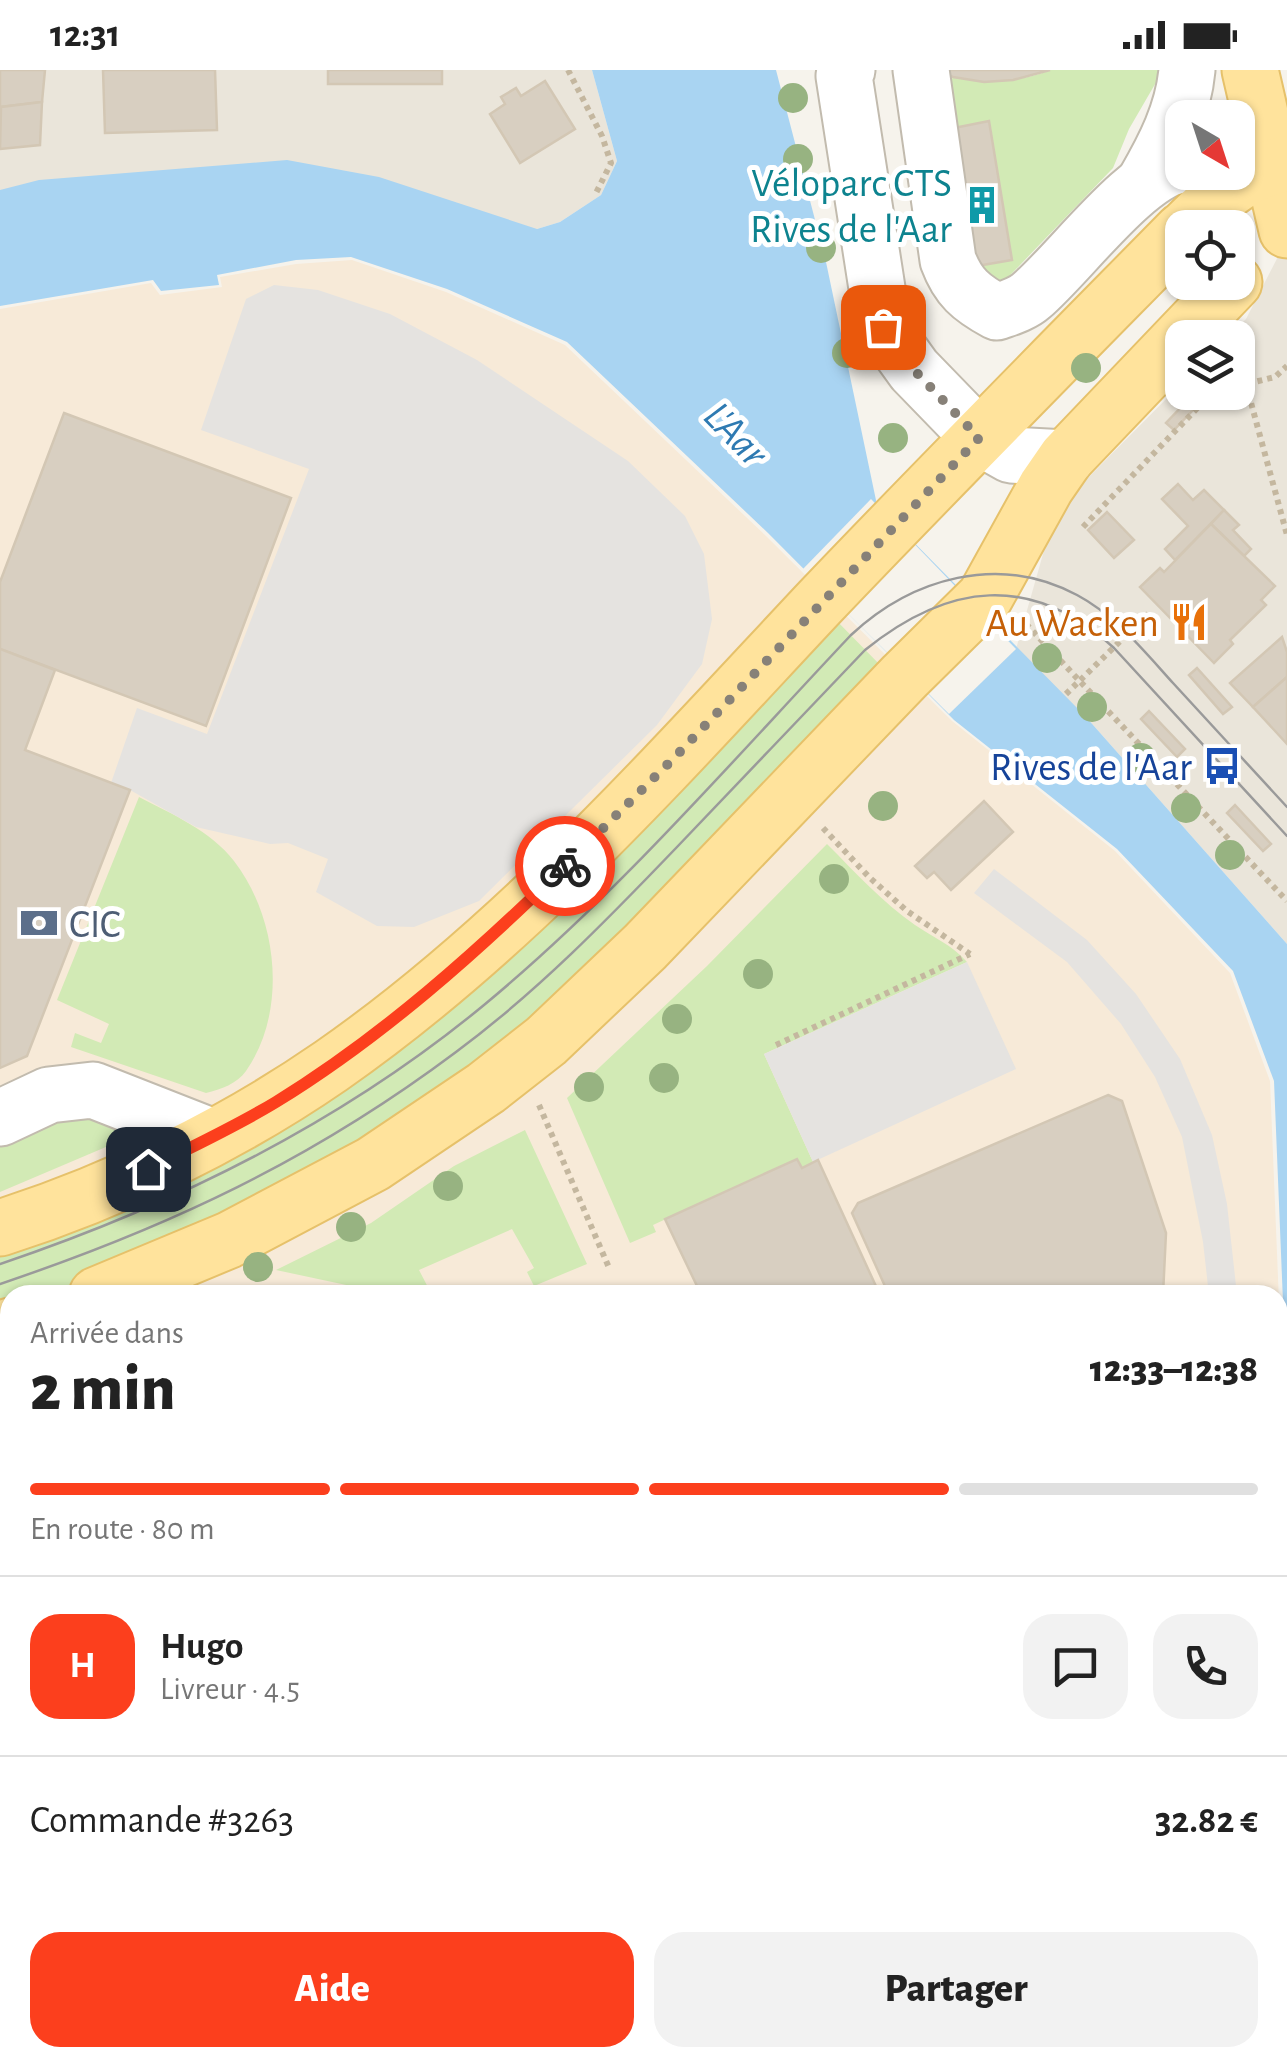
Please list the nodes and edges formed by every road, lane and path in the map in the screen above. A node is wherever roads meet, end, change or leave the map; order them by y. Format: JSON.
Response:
{"nodes":[{"id":1,"x":568,"y":70,"type":"edge"},
{"id":2,"x":847,"y":70,"type":"edge"},
{"id":3,"x":1187,"y":70,"type":"edge"},
{"id":4,"x":1250,"y":70,"type":"edge"},
{"id":5,"x":902,"y":82,"type":"edge"},
{"id":6,"x":1265,"y":165,"type":"edge"},
{"id":7,"x":1164,"y":174,"type":"edge"},
{"id":8,"x":596,"y":193,"type":"dead end"},
{"id":9,"x":1203,"y":210,"type":"edge"},
{"id":10,"x":1287,"y":228,"type":"edge"},
{"id":11,"x":1165,"y":248,"type":"edge"},
{"id":12,"x":917,"y":249,"type":"junction"},
{"id":13,"x":1255,"y":261,"type":"edge"},
{"id":14,"x":1218,"y":300,"type":"edge"},
{"id":15,"x":997,"y":312,"type":"junction"},
{"id":16,"x":883,"y":327,"type":"junction"},
{"id":17,"x":1287,"y":366,"type":"edge"},
{"id":18,"x":1255,"y":380,"type":"edge"},
{"id":19,"x":1195,"y":410,"type":"edge"},
{"id":20,"x":1254,"y":410,"type":"edge"},
{"id":21,"x":979,"y":438,"type":"junction"},
{"id":22,"x":1066,"y":458,"type":"junction"},
{"id":23,"x":1076,"y":534,"type":"dead end"},
{"id":24,"x":1287,"y":535,"type":"edge"},
{"id":25,"x":1004,"y":609,"type":"junction"},
{"id":26,"x":1151,"y":611,"type":"dead end"},
{"id":27,"x":1081,"y":680,"type":"junction"},
{"id":28,"x":1066,"y":694,"type":"dead end"},
{"id":29,"x":815,"y":820,"type":"dead end"},
{"id":30,"x":1287,"y":902,"type":"edge"},
{"id":31,"x":776,"y":1045,"type":"dead end"},
{"id":32,"x":534,"y":1094,"type":"dead end"},
{"id":33,"x":0,"y":1118,"type":"edge"},
{"id":34,"x":214,"y":1137,"type":"junction"},
{"id":35,"x":0,"y":1228,"type":"edge"},
{"id":36,"x":610,"y":1270,"type":"dead end"},
{"id":37,"x":124,"y":1285,"type":"edge"}],
"edges":[{"from":1,"to":8,"type":"path"},
{"from":2,"to":16,"type":"lane"},
{"from":3,"to":7,"type":"lane"},
{"from":4,"to":6,"type":"main road"},
{"from":5,"to":12,"type":"lane"},
{"from":5,"to":15,"type":"lane"},
{"from":6,"to":9,"type":"main road"},
{"from":6,"to":10,"type":"main road"},
{"from":7,"to":15,"type":"lane"},
{"from":10,"to":13,"type":"main road"},
{"from":11,"to":21,"type":"main road"},
{"from":12,"to":15,"type":"lane"},
{"from":12,"to":16,"type":"lane"},
{"from":14,"to":22,"type":"main road"},
{"from":16,"to":21,"type":"lane"},
{"from":17,"to":18,"type":"path"},
{"from":19,"to":23,"type":"path"},
{"from":20,"to":24,"type":"path"},
{"from":21,"to":22,"type":"lane"},
{"from":21,"to":34,"type":"main road"},
{"from":22,"to":25,"type":"main road"},
{"from":25,"to":27,"type":"path"},
{"from":25,"to":37,"type":"main road"},
{"from":26,"to":27,"type":"path"},
{"from":27,"to":28,"type":"path"},
{"from":27,"to":30,"type":"path"},
{"from":29,"to":31,"type":"path"},
{"from":32,"to":36,"type":"path"},
{"from":33,"to":34,"type":"lane"},
{"from":34,"to":35,"type":"main road"}]}
